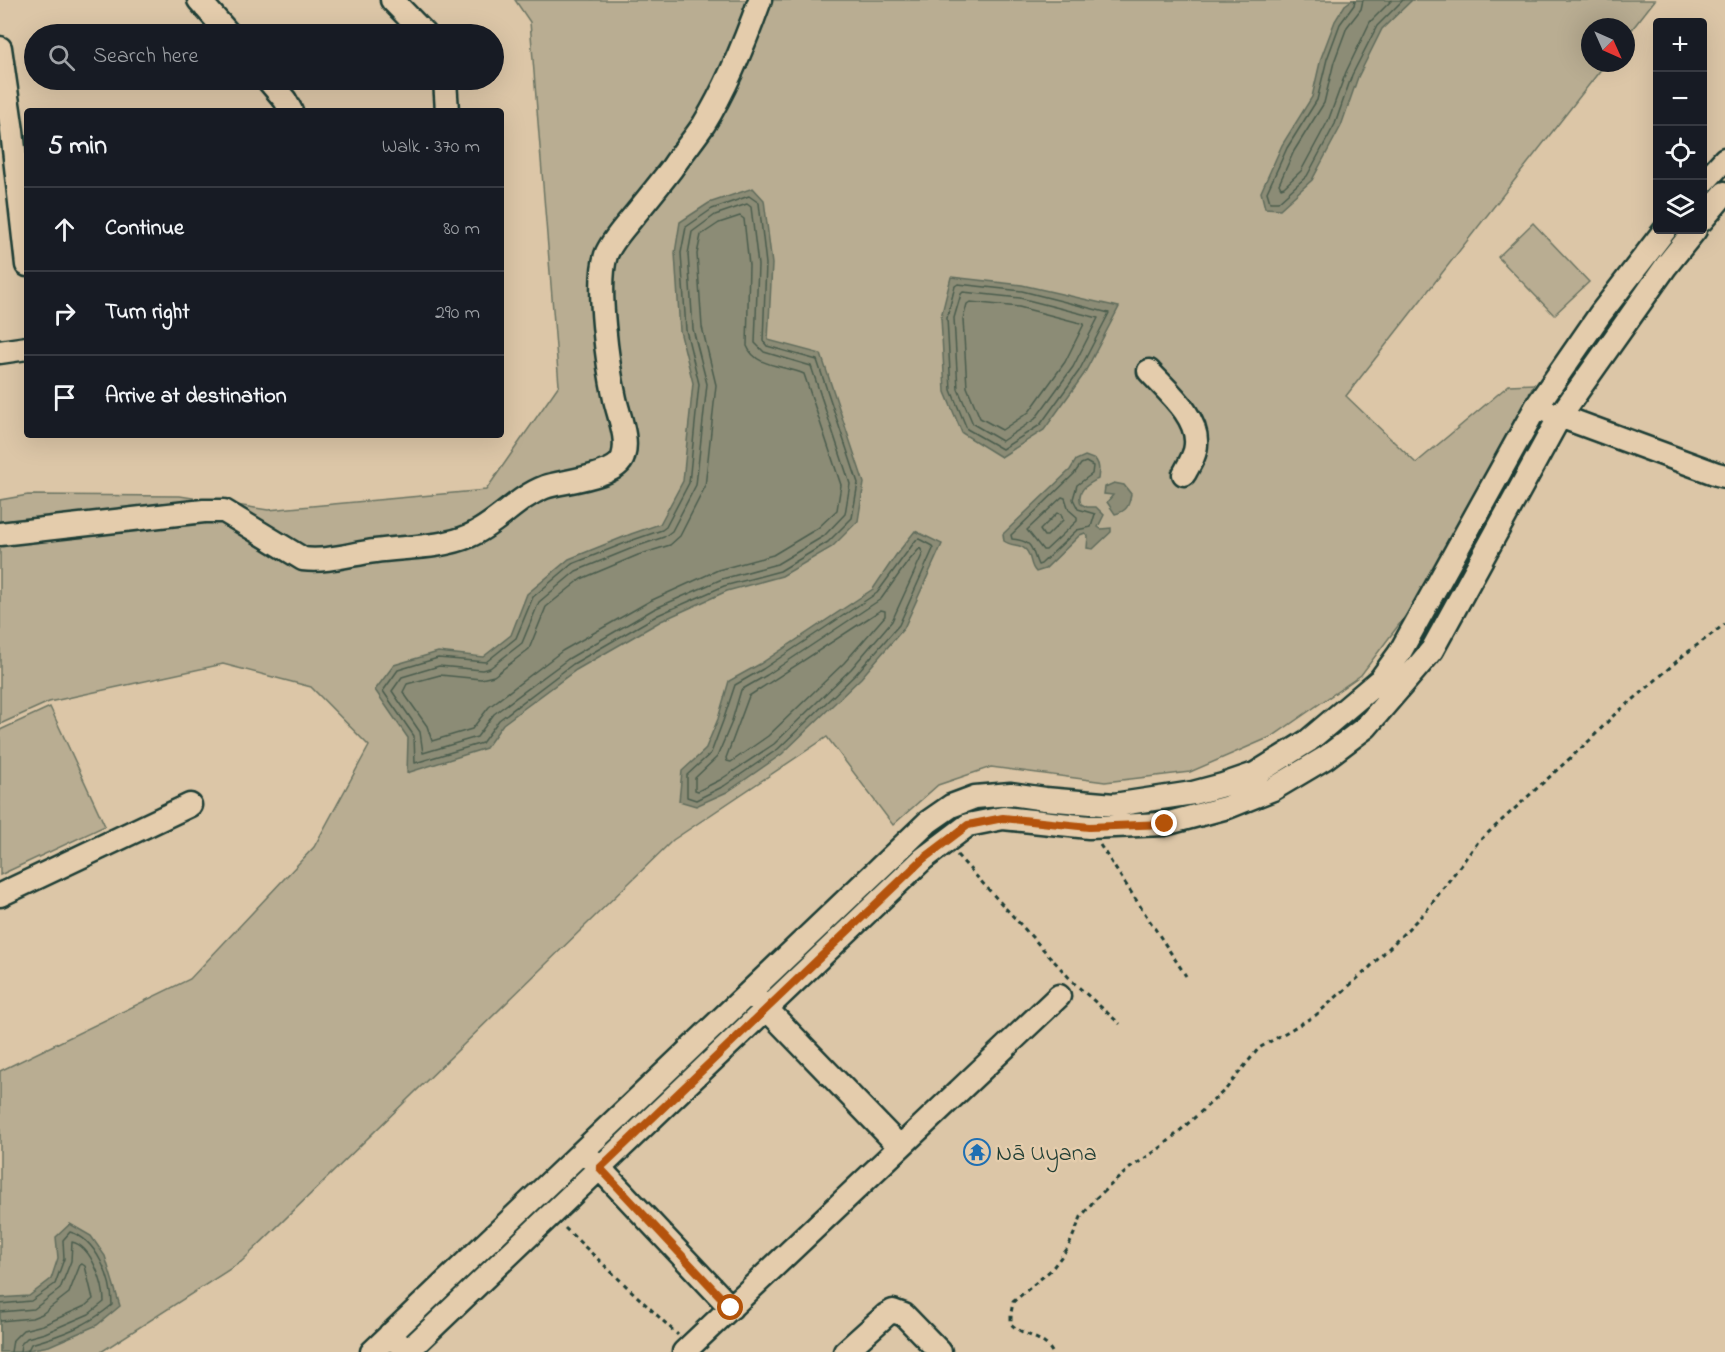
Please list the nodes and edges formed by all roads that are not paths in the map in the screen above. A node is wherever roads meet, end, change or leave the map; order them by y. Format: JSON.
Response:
{"nodes":[{"id":1,"x":200,"y":0,"type":"edge"},
{"id":2,"x":392,"y":0,"type":"edge"},
{"id":3,"x":760,"y":0,"type":"edge"},
{"id":4,"x":220,"y":24,"type":"edge"},
{"id":5,"x":415,"y":24,"type":"edge"},
{"id":6,"x":0,"y":48,"type":"edge"},
{"id":7,"x":276,"y":90,"type":"edge"},
{"id":8,"x":446,"y":90,"type":"edge"},
{"id":9,"x":289,"y":108,"type":"edge"},
{"id":10,"x":447,"y":108,"type":"edge"},
{"id":11,"x":20,"y":130,"type":"edge"},
{"id":12,"x":1725,"y":159,"type":"edge"},
{"id":13,"x":1706,"y":180,"type":"edge"},
{"id":14,"x":1725,"y":193,"type":"edge"},
{"id":15,"x":24,"y":207,"type":"edge"},
{"id":16,"x":1707,"y":214,"type":"edge"},
{"id":17,"x":1662,"y":234,"type":"edge"},
{"id":18,"x":1692,"y":234,"type":"edge"},
{"id":19,"x":24,"y":348,"type":"edge"},
{"id":20,"x":0,"y":352,"type":"edge"},
{"id":21,"x":1149,"y":371,"type":"dead end"},
{"id":22,"x":1536,"y":407,"type":"junction"},
{"id":23,"x":1560,"y":416,"type":"junction"},
{"id":24,"x":1184,"y":474,"type":"dead end"},
{"id":25,"x":1725,"y":476,"type":"edge"},
{"id":26,"x":0,"y":534,"type":"edge"},
{"id":27,"x":190,"y":805,"type":"dead end"},
{"id":28,"x":0,"y":896,"type":"edge"},
{"id":29,"x":750,"y":992,"type":"junction"},
{"id":30,"x":1059,"y":996,"type":"dead end"},
{"id":31,"x":766,"y":1009,"type":"junction"},
{"id":32,"x":900,"y":1147,"type":"junction"},
{"id":33,"x":583,"y":1151,"type":"junction"},
{"id":34,"x":600,"y":1168,"type":"junction"},
{"id":35,"x":731,"y":1308,"type":"junction"},
{"id":36,"x":390,"y":1335,"type":"junction"},
{"id":37,"x":687,"y":1349,"type":"edge"},
{"id":38,"x":372,"y":1352,"type":"edge"},
{"id":39,"x":407,"y":1352,"type":"edge"},
{"id":40,"x":845,"y":1352,"type":"edge"},
{"id":41,"x":940,"y":1352,"type":"edge"}],
"edges":[{"from":1,"to":4,"type":"street"},
{"from":2,"to":5,"type":"street"},
{"from":3,"to":26,"type":"street"},
{"from":6,"to":11,"type":"street"},
{"from":7,"to":9,"type":"street"},
{"from":8,"to":10,"type":"street"},
{"from":11,"to":15,"type":"street"},
{"from":12,"to":13,"type":"street"},
{"from":14,"to":16,"type":"street"},
{"from":17,"to":22,"type":"street"},
{"from":18,"to":23,"type":"street"},
{"from":19,"to":20,"type":"street"},
{"from":21,"to":24,"type":"street"},
{"from":22,"to":23,"type":"street"},
{"from":22,"to":29,"type":"street"},
{"from":23,"to":25,"type":"street"},
{"from":23,"to":31,"type":"street"},
{"from":27,"to":28,"type":"street"},
{"from":29,"to":31,"type":"street"},
{"from":29,"to":33,"type":"street"},
{"from":30,"to":32,"type":"street"},
{"from":31,"to":32,"type":"street"},
{"from":31,"to":34,"type":"street"},
{"from":32,"to":35,"type":"street"},
{"from":33,"to":34,"type":"street"},
{"from":33,"to":36,"type":"street"},
{"from":34,"to":35,"type":"street"},
{"from":34,"to":39,"type":"street"},
{"from":35,"to":37,"type":"street"},
{"from":36,"to":38,"type":"street"},
{"from":36,"to":39,"type":"street"},
{"from":40,"to":41,"type":"street"}]}
